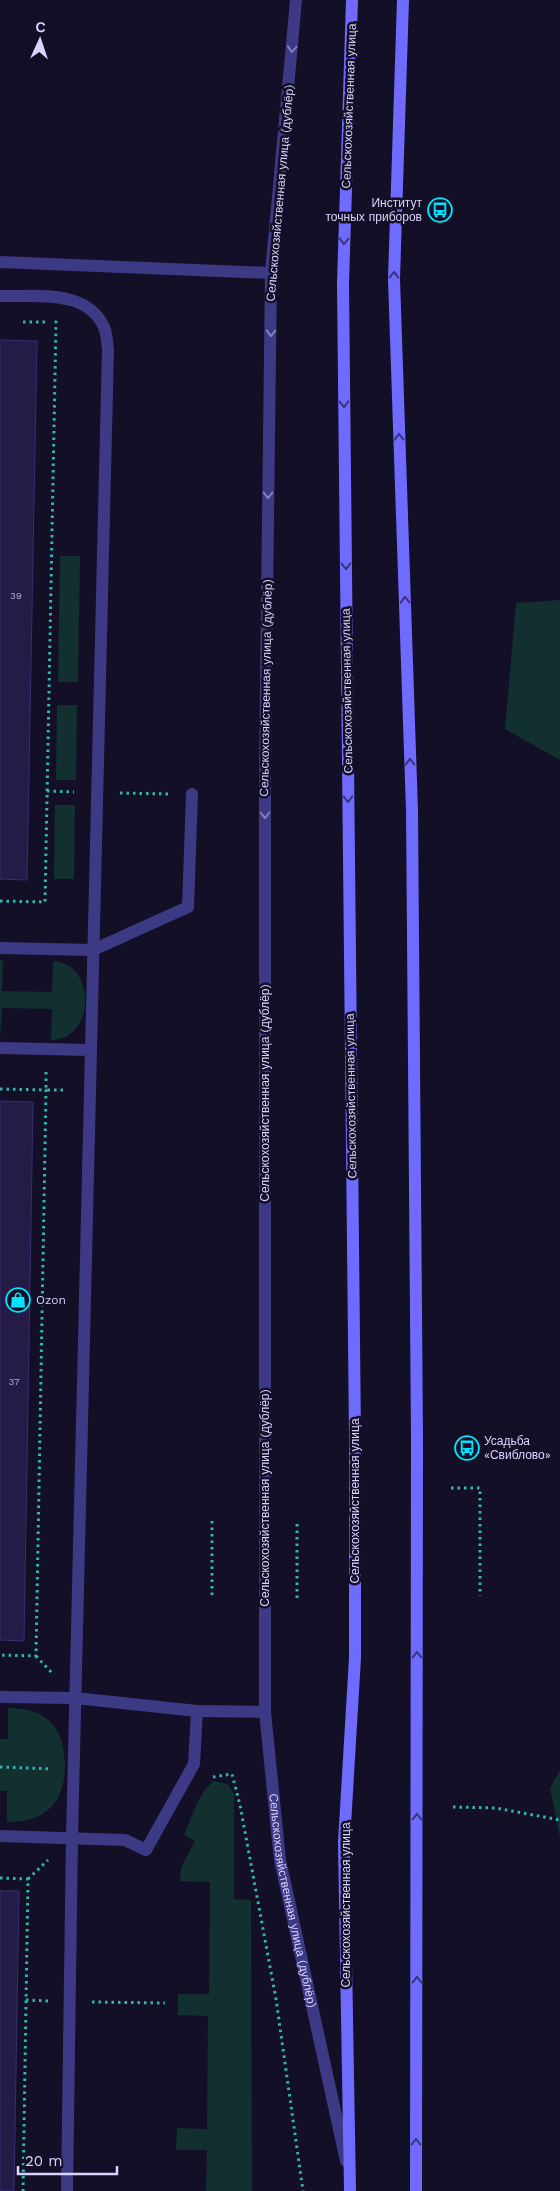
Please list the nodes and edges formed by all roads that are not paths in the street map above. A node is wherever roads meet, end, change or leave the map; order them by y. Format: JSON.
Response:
{"nodes":[{"id":1,"x":296,"y":0,"type":"edge"},
{"id":2,"x":352,"y":0,"type":"edge"},
{"id":3,"x":403,"y":0,"type":"edge"},
{"id":4,"x":0,"y":262,"type":"edge"},
{"id":5,"x":271,"y":274,"type":"junction"},
{"id":6,"x":0,"y":296,"type":"edge"},
{"id":7,"x":192,"y":794,"type":"dead end"},
{"id":8,"x":0,"y":948,"type":"edge"},
{"id":9,"x":93,"y":950,"type":"junction"},
{"id":10,"x":0,"y":1048,"type":"edge"},
{"id":11,"x":91,"y":1050,"type":"junction"},
{"id":12,"x":0,"y":1697,"type":"edge"},
{"id":13,"x":75,"y":1698,"type":"junction"},
{"id":14,"x":197,"y":1711,"type":"junction"},
{"id":15,"x":265,"y":1712,"type":"junction"},
{"id":16,"x":0,"y":1836,"type":"edge"},
{"id":17,"x":72,"y":1837,"type":"junction"},
{"id":18,"x":350,"y":2185,"type":"edge"},
{"id":19,"x":67,"y":2191,"type":"edge"},
{"id":20,"x":416,"y":2191,"type":"edge"}],
"edges":[{"from":1,"to":5,"type":"street","name":"Сельскохозяйственная улица (дублёр)","one_way":true},
{"from":2,"to":18,"type":"main road","name":"Сельскохозяйственная улица","one_way":true},
{"from":20,"to":3,"type":"main road","one_way":true},
{"from":4,"to":5,"type":"street"},
{"from":5,"to":15,"type":"street","name":"Сельскохозяйственная улица (дублёр)","one_way":true},
{"from":6,"to":9,"type":"street"},
{"from":7,"to":9,"type":"street"},
{"from":8,"to":9,"type":"street"},
{"from":9,"to":11,"type":"street"},
{"from":10,"to":11,"type":"street"},
{"from":11,"to":13,"type":"street"},
{"from":12,"to":13,"type":"street"},
{"from":13,"to":14,"type":"street"},
{"from":13,"to":17,"type":"street"},
{"from":14,"to":15,"type":"street"},
{"from":14,"to":17,"type":"street"},
{"from":15,"to":18,"type":"street","name":"Сельскохозяйственная улица (дублёр)"},
{"from":16,"to":17,"type":"street"},
{"from":17,"to":19,"type":"street"}]}
